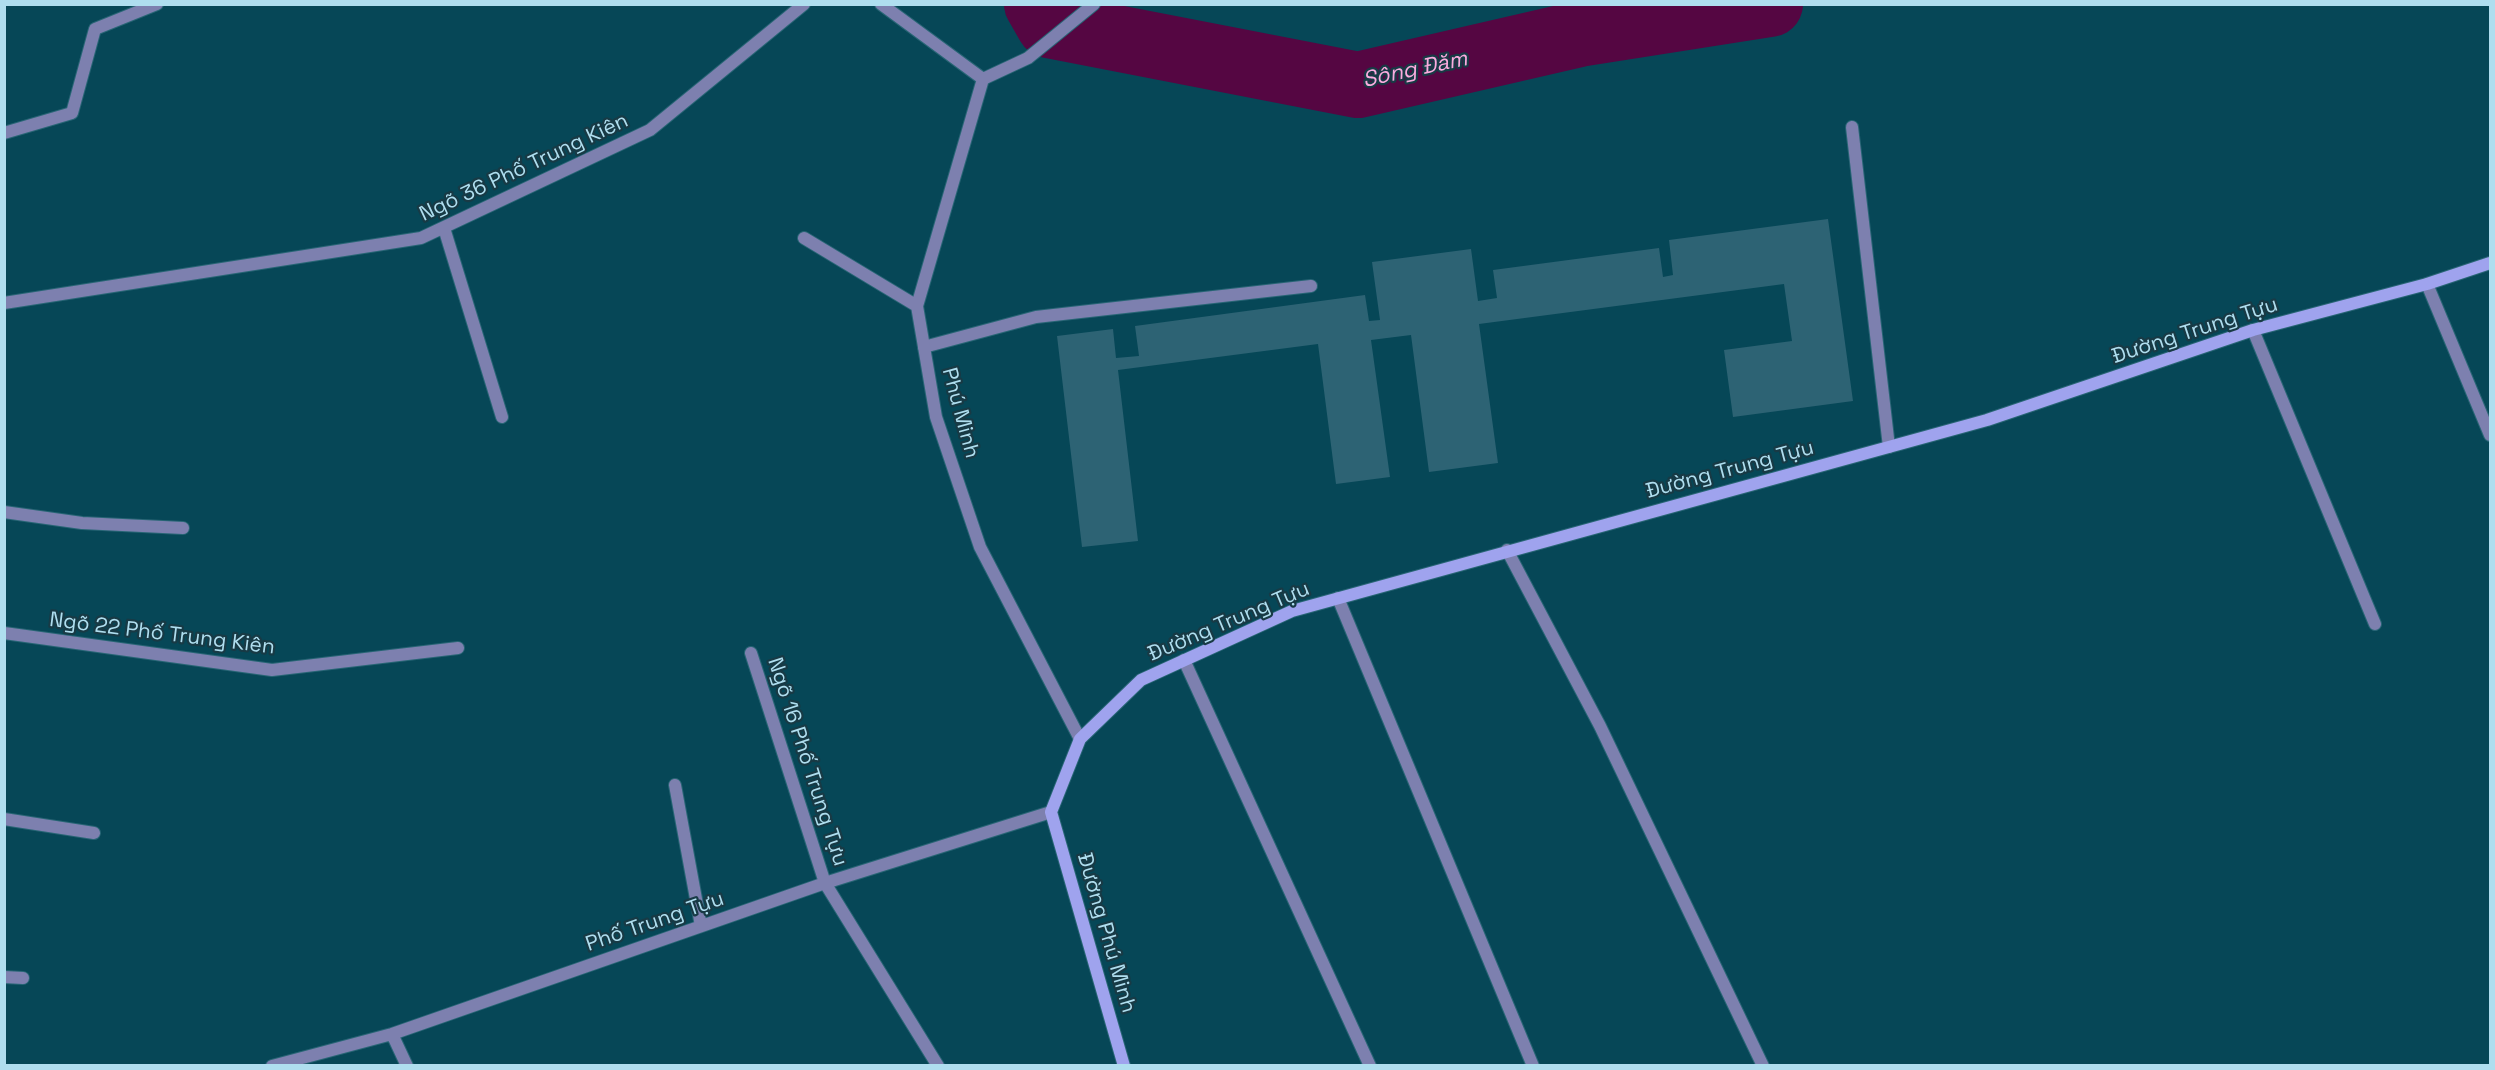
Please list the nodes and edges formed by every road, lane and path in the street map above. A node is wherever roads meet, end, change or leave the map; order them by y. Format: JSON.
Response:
{"nodes":[{"id":1,"x":157,"y":4,"type":"edge"},
{"id":2,"x":804,"y":4,"type":"edge"},
{"id":3,"x":881,"y":4,"type":"edge"},
{"id":4,"x":1094,"y":4,"type":"edge"},
{"id":5,"x":983,"y":79,"type":"junction"},
{"id":6,"x":1852,"y":127,"type":"dead end"},
{"id":7,"x":4,"y":133,"type":"edge"},
{"id":8,"x":444,"y":228,"type":"junction"},
{"id":9,"x":804,"y":238,"type":"dead end"},
{"id":10,"x":2490,"y":263,"type":"edge"},
{"id":11,"x":2427,"y":284,"type":"junction"},
{"id":12,"x":1311,"y":286,"type":"dead end"},
{"id":13,"x":4,"y":303,"type":"edge"},
{"id":14,"x":917,"y":306,"type":"junction"},
{"id":15,"x":2253,"y":330,"type":"junction"},
{"id":16,"x":924,"y":346,"type":"junction"},
{"id":17,"x":502,"y":417,"type":"dead end"},
{"id":18,"x":2490,"y":435,"type":"edge"},
{"id":19,"x":1889,"y":447,"type":"junction"},
{"id":20,"x":4,"y":512,"type":"edge"},
{"id":21,"x":183,"y":528,"type":"dead end"},
{"id":22,"x":1507,"y":550,"type":"junction"},
{"id":23,"x":1338,"y":598,"type":"junction"},
{"id":24,"x":2375,"y":624,"type":"dead end"},
{"id":25,"x":4,"y":633,"type":"edge"},
{"id":26,"x":458,"y":648,"type":"dead end"},
{"id":27,"x":751,"y":653,"type":"dead end"},
{"id":28,"x":1184,"y":660,"type":"junction"},
{"id":29,"x":1080,"y":739,"type":"junction"},
{"id":30,"x":675,"y":784,"type":"dead end"},
{"id":31,"x":1051,"y":812,"type":"junction"},
{"id":32,"x":4,"y":819,"type":"edge"},
{"id":33,"x":94,"y":833,"type":"dead end"},
{"id":34,"x":825,"y":883,"type":"junction"},
{"id":35,"x":701,"y":926,"type":"junction"},
{"id":36,"x":4,"y":976,"type":"edge"},
{"id":37,"x":23,"y":978,"type":"dead end"},
{"id":38,"x":392,"y":1034,"type":"junction"},
{"id":39,"x":272,"y":1065,"type":"edge"},
{"id":40,"x":407,"y":1065,"type":"edge"},
{"id":41,"x":938,"y":1065,"type":"edge"},
{"id":42,"x":1124,"y":1065,"type":"edge"},
{"id":43,"x":1370,"y":1065,"type":"edge"},
{"id":44,"x":1533,"y":1065,"type":"edge"},
{"id":45,"x":1763,"y":1065,"type":"edge"}],
"edges":[{"from":1,"to":7,"type":"street"},
{"from":2,"to":8,"type":"street","name":"Ngõ 36 Phố Trung Kiên"},
{"from":3,"to":5,"type":"street"},
{"from":4,"to":5,"type":"street"},
{"from":5,"to":14,"type":"street","name":"Phú Minh"},
{"from":6,"to":19,"type":"street"},
{"from":8,"to":13,"type":"street","name":"Ngõ 36 Phố Trung Kiên"},
{"from":8,"to":17,"type":"street"},
{"from":9,"to":14,"type":"street"},
{"from":10,"to":11,"type":"street","name":"Đường Trung Tựu"},
{"from":11,"to":15,"type":"street","name":"Đường Trung Tựu"},
{"from":11,"to":18,"type":"street"},
{"from":12,"to":16,"type":"street"},
{"from":14,"to":16,"type":"street","name":"Phú Minh"},
{"from":15,"to":19,"type":"street","name":"Đường Trung Tựu"},
{"from":15,"to":24,"type":"street"},
{"from":16,"to":29,"type":"street","name":"Phú Minh"},
{"from":19,"to":22,"type":"street","name":"Đường Trung Tựu"},
{"from":20,"to":21,"type":"street"},
{"from":22,"to":23,"type":"street","name":"Đường Trung Tựu"},
{"from":22,"to":45,"type":"street"},
{"from":23,"to":28,"type":"street","name":"Đường Trung Tựu"},
{"from":23,"to":44,"type":"street"},
{"from":25,"to":26,"type":"street","name":"Ngõ 22 Phố Trung Kiên"},
{"from":27,"to":34,"type":"street","name":"Ngõ 16 Phố Trung Tựu"},
{"from":28,"to":29,"type":"street","name":"Đường Trung Tựu"},
{"from":28,"to":43,"type":"street"},
{"from":29,"to":31,"type":"street","name":"Đường Trung Tựu"},
{"from":30,"to":35,"type":"street"},
{"from":31,"to":34,"type":"street","name":"Phố Trung Tựu"},
{"from":31,"to":42,"type":"street","name":"Đường Phú Minh"},
{"from":32,"to":33,"type":"street"},
{"from":34,"to":35,"type":"street","name":"Phố Trung Tựu"},
{"from":34,"to":41,"type":"street","name":"Ngõ 16 Phố Trung Tựu"},
{"from":35,"to":38,"type":"street","name":"Phố Trung Tựu"},
{"from":36,"to":37,"type":"street"},
{"from":38,"to":39,"type":"street","name":"Phố Trung Tựu"},
{"from":38,"to":40,"type":"street"}]}
